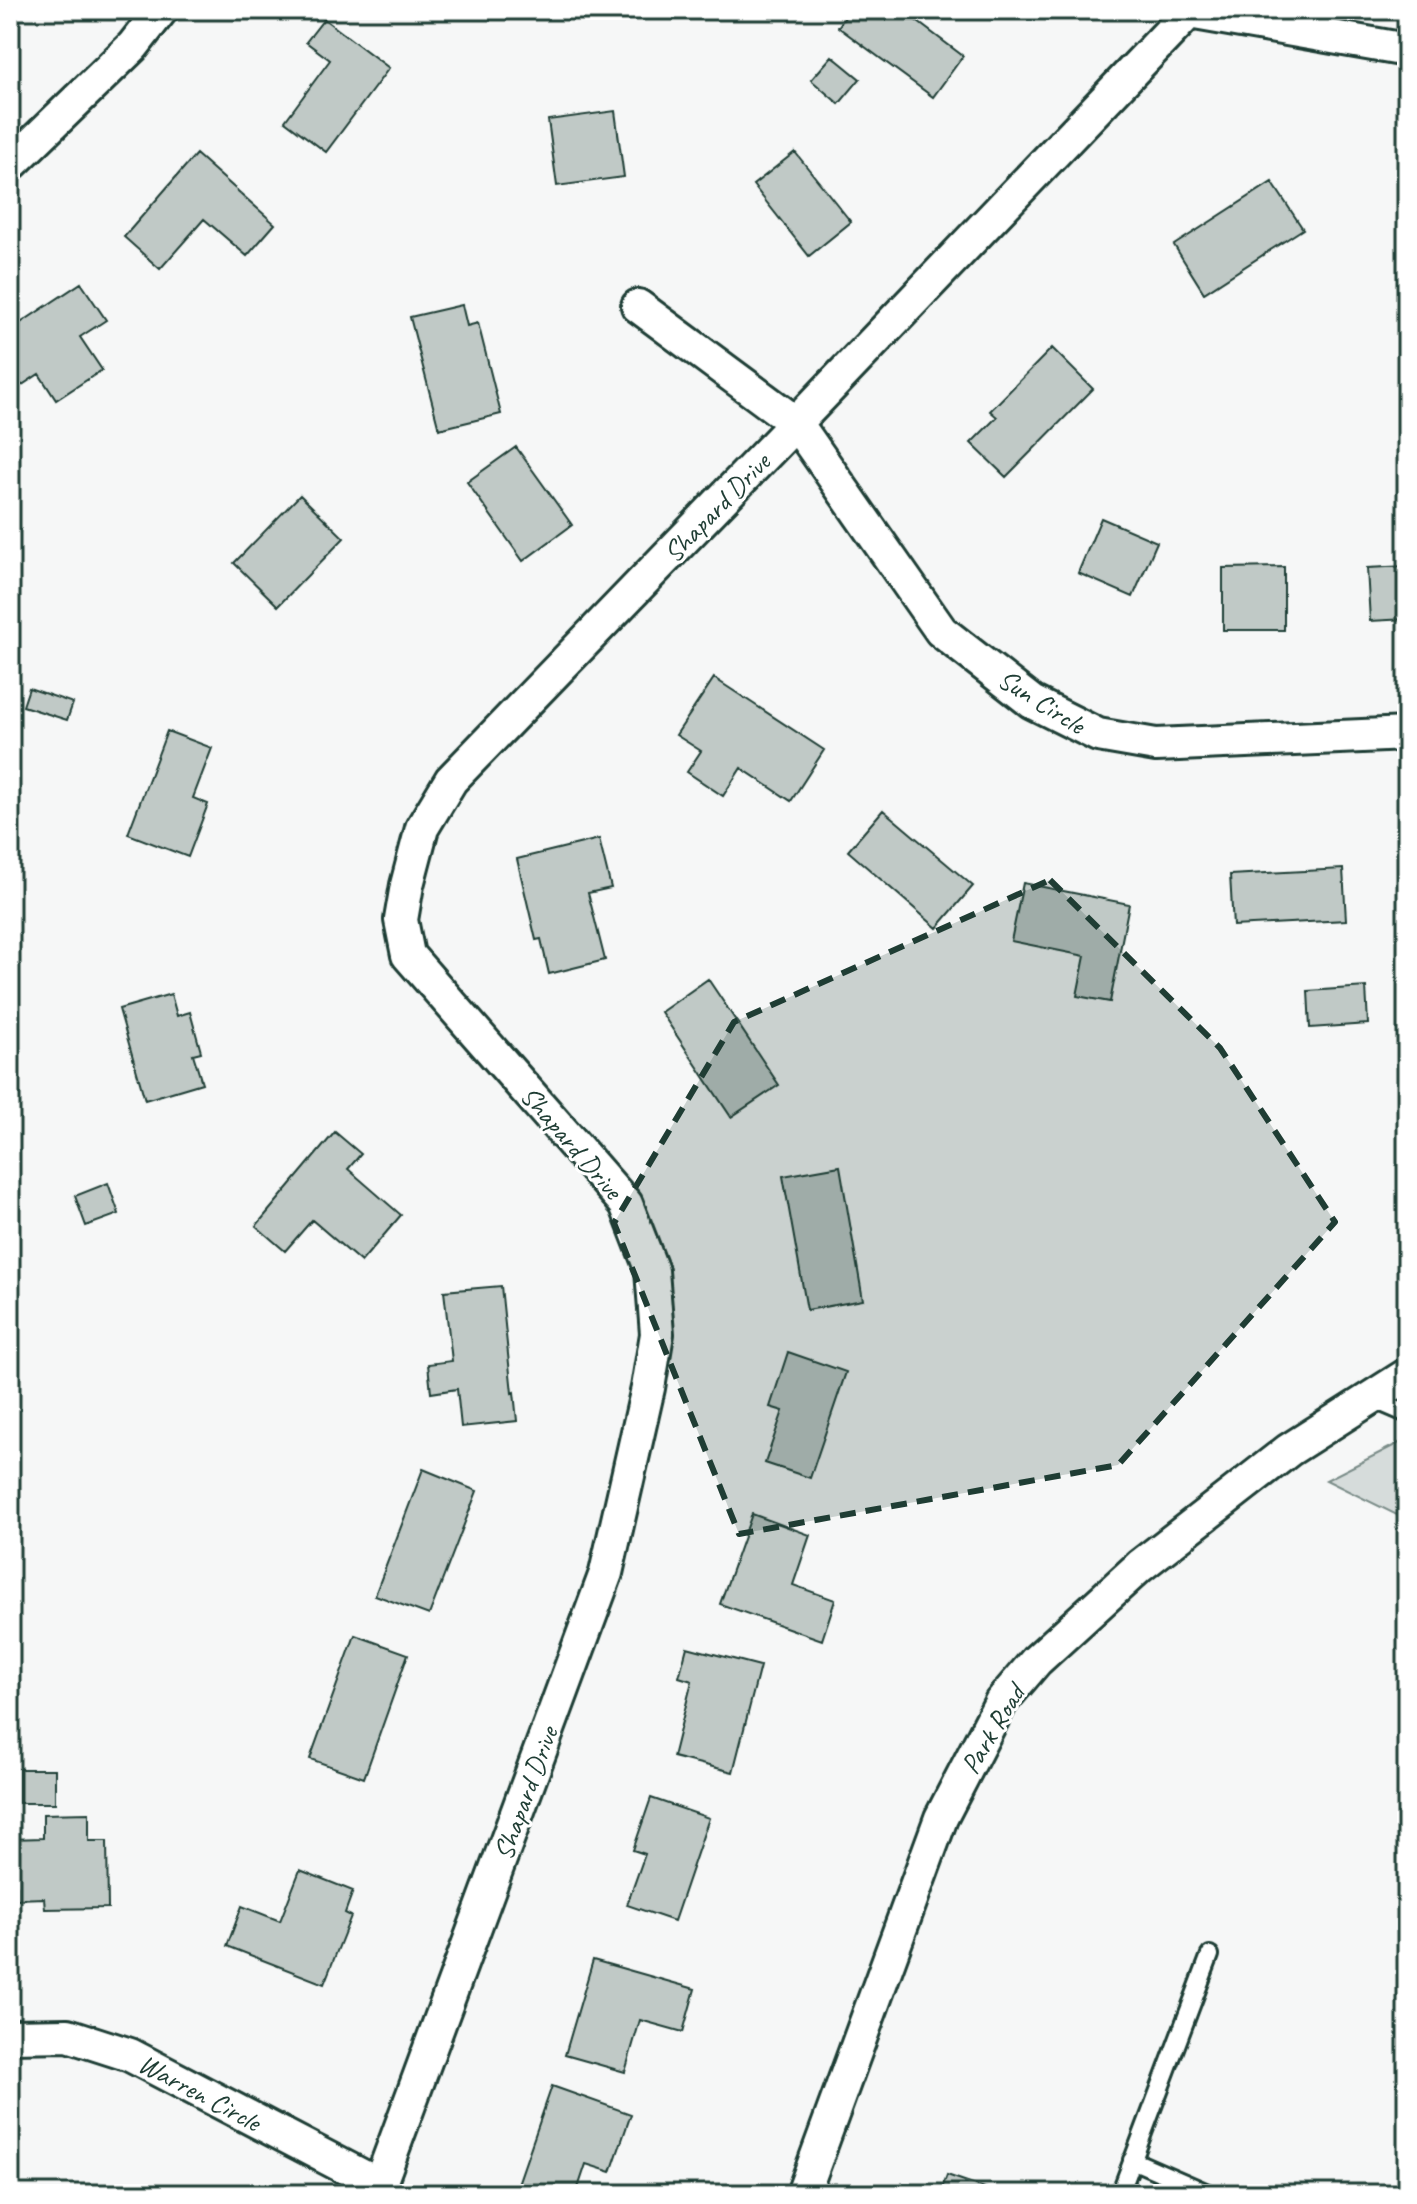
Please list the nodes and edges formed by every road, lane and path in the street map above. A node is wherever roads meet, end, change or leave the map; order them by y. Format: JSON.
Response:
{"nodes":[{"id":1,"x":161,"y":10,"type":"edge"},
{"id":2,"x":1187,"y":11,"type":"edge"},
{"id":3,"x":1407,"y":50,"type":"edge"},
{"id":4,"x":10,"y":165,"type":"edge"},
{"id":5,"x":638,"y":306,"type":"dead end"},
{"id":6,"x":796,"y":423,"type":"junction"},
{"id":7,"x":1407,"y":734,"type":"edge"},
{"id":8,"x":1407,"y":1375,"type":"edge"},
{"id":9,"x":1372,"y":1399,"type":"junction"},
{"id":10,"x":1407,"y":1414,"type":"edge"},
{"id":11,"x":1210,"y":1955,"type":"dead end"},
{"id":12,"x":10,"y":2036,"type":"edge"},
{"id":13,"x":1132,"y":2160,"type":"junction"},
{"id":14,"x":378,"y":2190,"type":"edge"},
{"id":15,"x":803,"y":2194,"type":"edge"},
{"id":16,"x":1120,"y":2194,"type":"edge"},
{"id":17,"x":1210,"y":2194,"type":"edge"}],
"edges":[{"from":1,"to":4,"type":"street"},
{"from":2,"to":3,"type":"street"},
{"from":2,"to":6,"type":"street"},
{"from":5,"to":6,"type":"street","name":"Sun Circle"},
{"from":6,"to":7,"type":"street","name":"Sun Circle"},
{"from":6,"to":14,"type":"street","name":"Shapard Drive"},
{"from":8,"to":9,"type":"street","name":"Park Road"},
{"from":9,"to":10,"type":"lane"},
{"from":9,"to":15,"type":"street","name":"Park Road"},
{"from":11,"to":13,"type":"lane"},
{"from":12,"to":14,"type":"street","name":"Warren Circle"},
{"from":13,"to":16,"type":"lane"},
{"from":13,"to":17,"type":"lane"}]}
